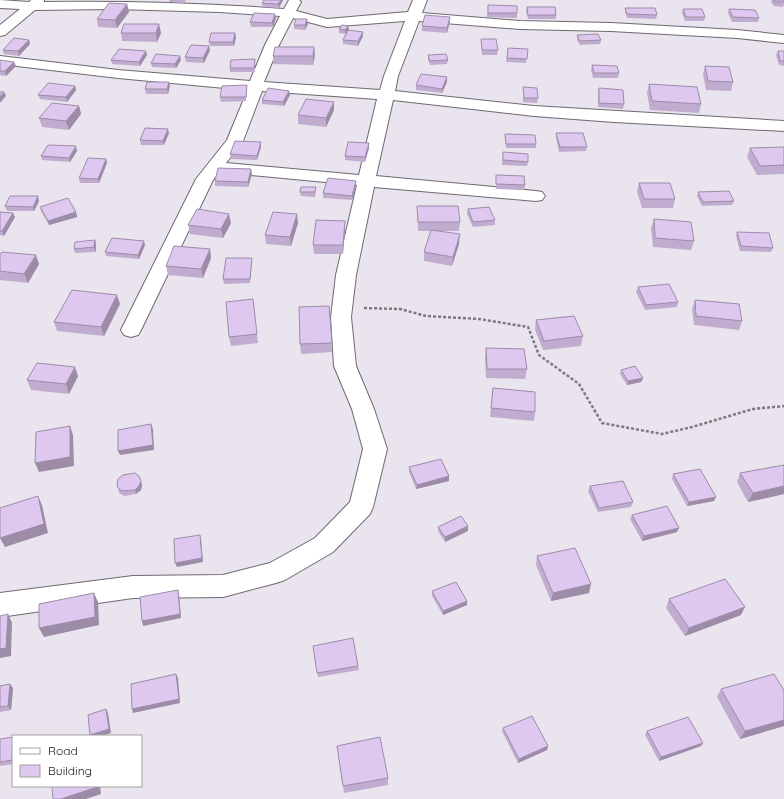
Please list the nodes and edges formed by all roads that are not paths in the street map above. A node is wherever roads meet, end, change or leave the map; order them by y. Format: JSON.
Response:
{"nodes":[{"id":1,"x":36,"y":3,"type":"edge"},
{"id":2,"x":0,"y":4,"type":"edge"},
{"id":3,"x":292,"y":6,"type":"edge"},
{"id":4,"x":417,"y":8,"type":"edge"},
{"id":5,"x":0,"y":32,"type":"edge"},
{"id":6,"x":784,"y":39,"type":"edge"},
{"id":7,"x":0,"y":60,"type":"edge"},
{"id":8,"x":255,"y":86,"type":"junction"},
{"id":9,"x":387,"y":95,"type":"junction"},
{"id":10,"x":784,"y":126,"type":"edge"},
{"id":11,"x":215,"y":167,"type":"junction"},
{"id":12,"x":366,"y":181,"type":"junction"},
{"id":13,"x":536,"y":196,"type":"dead end"},
{"id":14,"x":131,"y":330,"type":"dead end"},
{"id":15,"x":0,"y":605,"type":"edge"}],
"edges":[{"from":1,"to":2,"type":"street"},
{"from":1,"to":3,"type":"street"},
{"from":1,"to":5,"type":"street"},
{"from":3,"to":4,"type":"street"},
{"from":3,"to":8,"type":"street"},
{"from":4,"to":6,"type":"street"},
{"from":4,"to":9,"type":"street"},
{"from":7,"to":8,"type":"street"},
{"from":8,"to":9,"type":"street"},
{"from":8,"to":11,"type":"street"},
{"from":9,"to":10,"type":"street"},
{"from":9,"to":12,"type":"street"},
{"from":11,"to":12,"type":"street"},
{"from":11,"to":14,"type":"street"},
{"from":12,"to":13,"type":"street"},
{"from":12,"to":15,"type":"street"}]}
